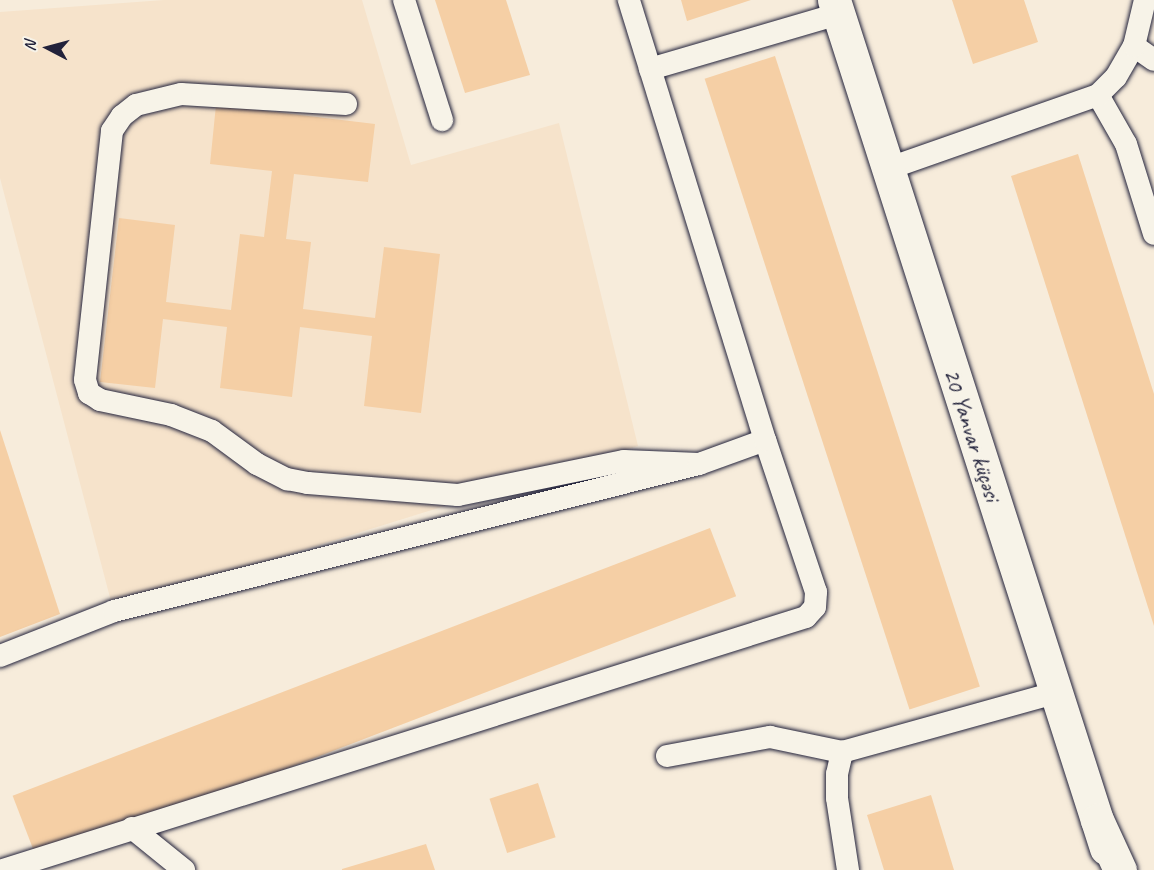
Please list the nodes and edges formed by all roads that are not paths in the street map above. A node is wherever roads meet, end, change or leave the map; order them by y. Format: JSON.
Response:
{"nodes":[{"id":1,"x":404,"y":0,"type":"edge"},
{"id":2,"x":629,"y":0,"type":"edge"},
{"id":3,"x":1145,"y":0,"type":"edge"},
{"id":4,"x":836,"y":7,"type":"edge"},
{"id":5,"x":1134,"y":46,"type":"junction"},
{"id":6,"x":1154,"y":60,"type":"edge"},
{"id":7,"x":650,"y":69,"type":"junction"},
{"id":8,"x":1098,"y":95,"type":"junction"},
{"id":9,"x":346,"y":104,"type":"dead end"},
{"id":10,"x":442,"y":120,"type":"dead end"},
{"id":11,"x":887,"y":169,"type":"junction"},
{"id":12,"x":1154,"y":234,"type":"edge"},
{"id":13,"x":765,"y":440,"type":"junction"},
{"id":14,"x":699,"y":464,"type":"junction"},
{"id":15,"x":0,"y":656,"type":"edge"},
{"id":16,"x":1055,"y":693,"type":"junction"},
{"id":17,"x":842,"y":752,"type":"junction"},
{"id":18,"x":667,"y":756,"type":"dead end"},
{"id":19,"x":1097,"y":820,"type":"junction"},
{"id":20,"x":132,"y":828,"type":"junction"},
{"id":21,"x":3,"y":870,"type":"edge"},
{"id":22,"x":184,"y":870,"type":"edge"},
{"id":23,"x":848,"y":870,"type":"edge"},
{"id":24,"x":1113,"y":870,"type":"edge"},
{"id":25,"x":1120,"y":870,"type":"edge"}],
"edges":[{"from":1,"to":10,"type":"lane"},
{"from":2,"to":7,"type":"lane"},
{"from":3,"to":5,"type":"lane"},
{"from":4,"to":7,"type":"lane"},
{"from":4,"to":11,"type":"street","name":"20 Yanvar küçəsi"},
{"from":5,"to":6,"type":"lane"},
{"from":5,"to":8,"type":"lane"},
{"from":7,"to":13,"type":"lane"},
{"from":8,"to":11,"type":"lane"},
{"from":8,"to":12,"type":"lane"},
{"from":9,"to":14,"type":"lane"},
{"from":11,"to":16,"type":"street","name":"20 Yanvar küçəsi"},
{"from":13,"to":14,"type":"lane"},
{"from":13,"to":20,"type":"lane"},
{"from":14,"to":15,"type":"lane"},
{"from":16,"to":17,"type":"lane"},
{"from":16,"to":19,"type":"street","name":"20 Yanvar küçəsi"},
{"from":17,"to":18,"type":"lane"},
{"from":17,"to":23,"type":"lane"},
{"from":19,"to":24,"type":"street","name":"20 Yanvar küçəsi"},
{"from":19,"to":25,"type":"street"},
{"from":20,"to":21,"type":"lane"},
{"from":20,"to":22,"type":"lane"}]}
